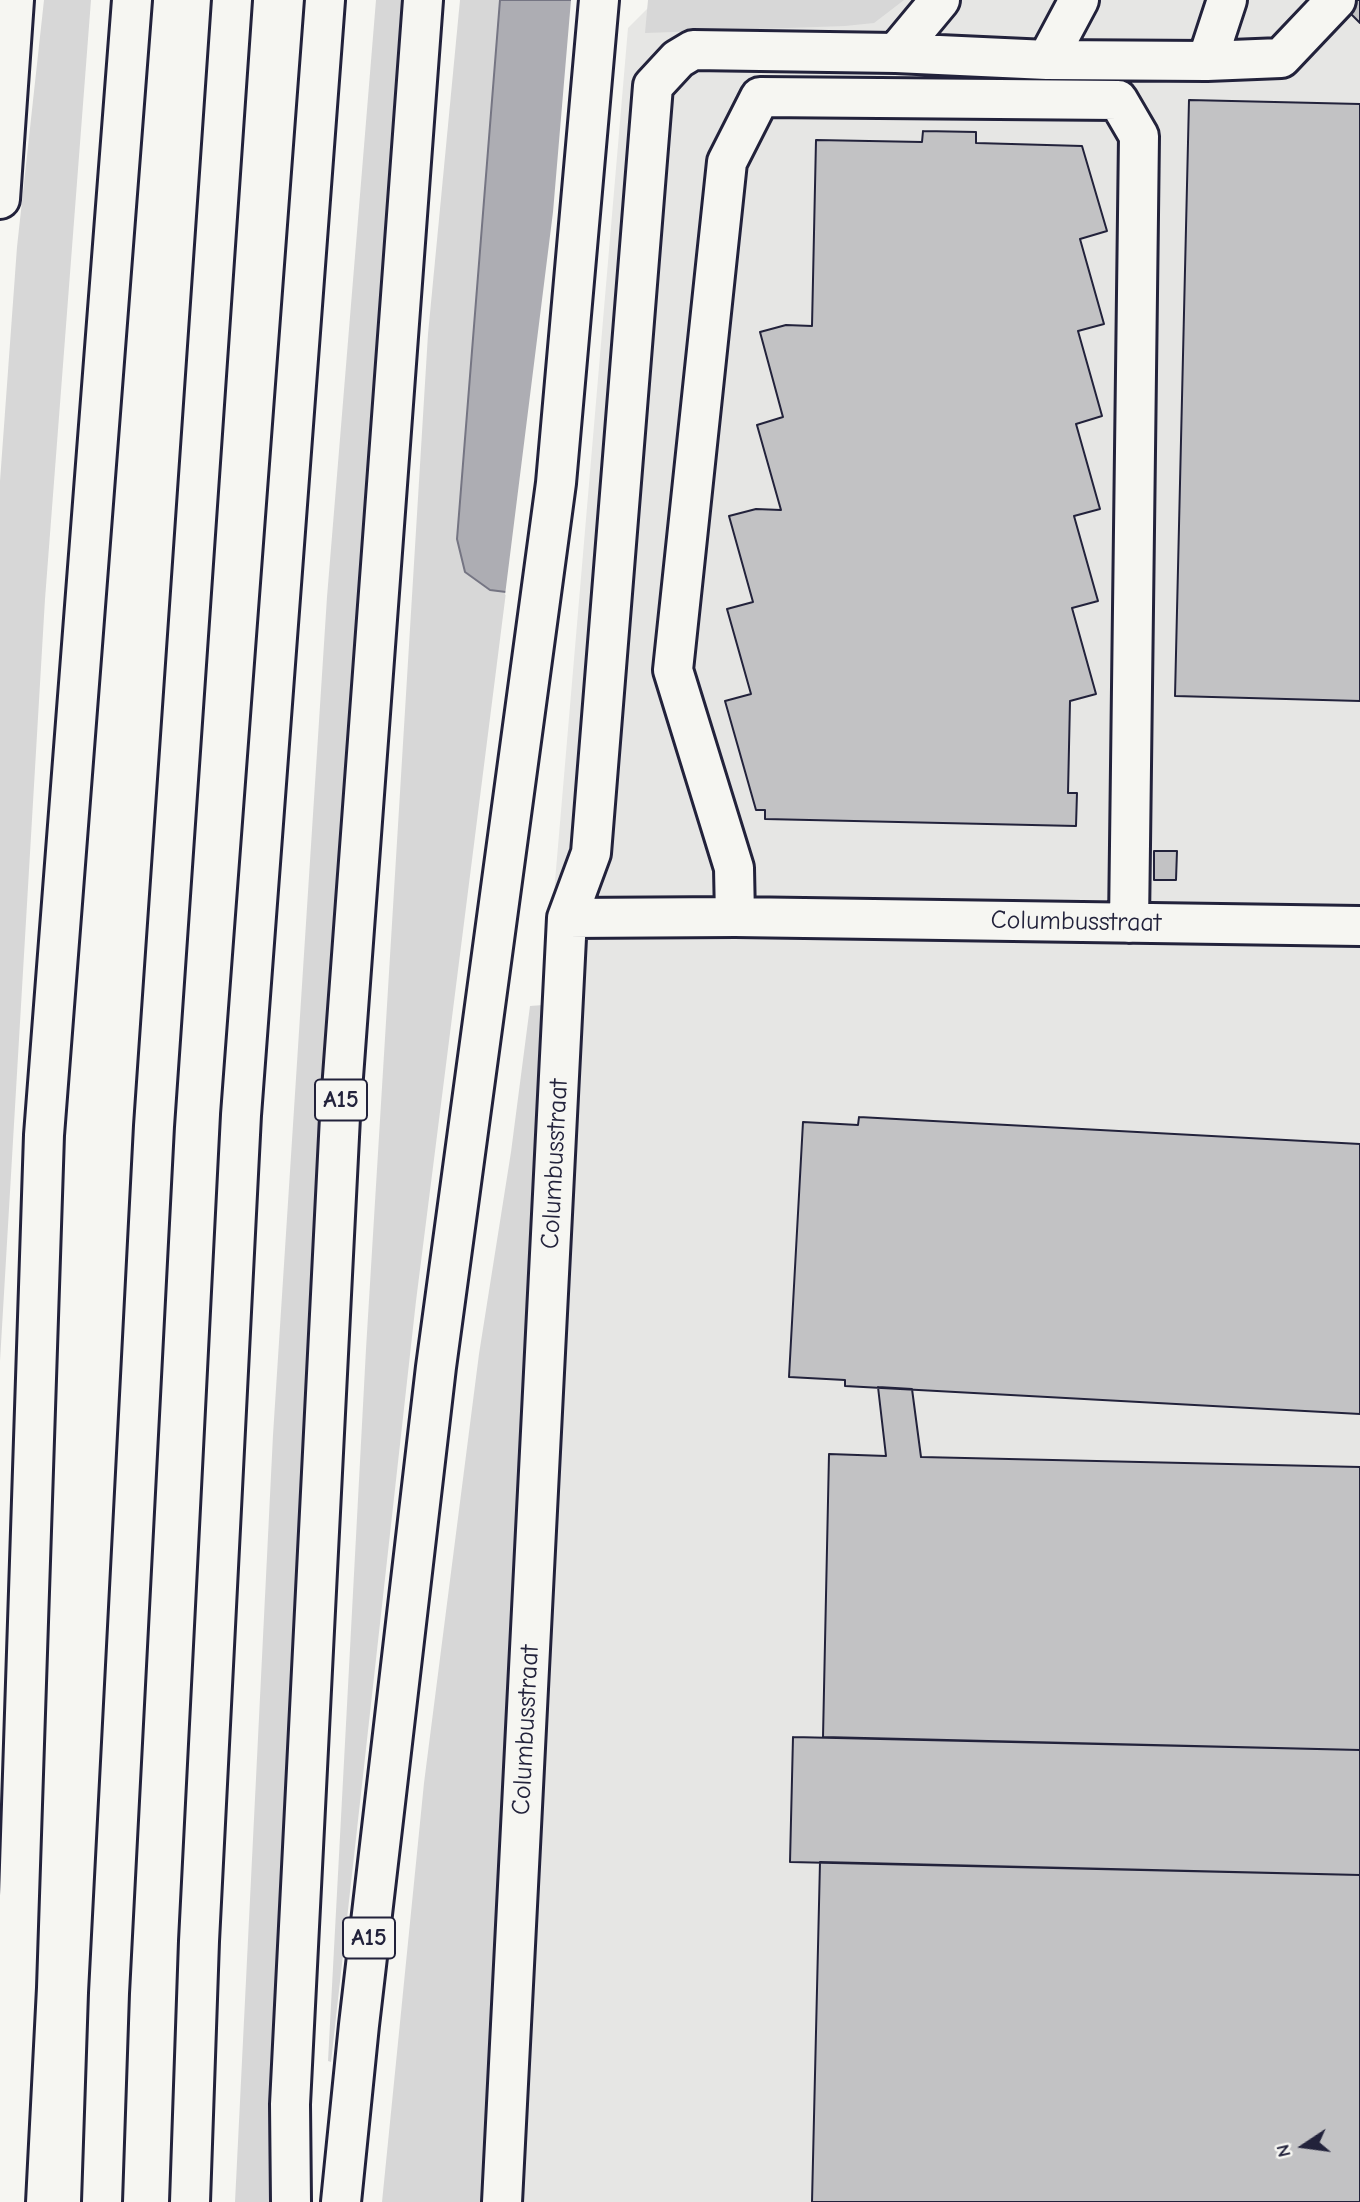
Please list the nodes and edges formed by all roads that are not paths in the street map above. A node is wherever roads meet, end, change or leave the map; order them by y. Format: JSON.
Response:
{"nodes":[{"id":1,"x":14,"y":0,"type":"edge"},
{"id":2,"x":132,"y":0,"type":"edge"},
{"id":3,"x":232,"y":0,"type":"edge"},
{"id":4,"x":325,"y":0,"type":"edge"},
{"id":5,"x":424,"y":0,"type":"edge"},
{"id":6,"x":599,"y":0,"type":"edge"},
{"id":7,"x":940,"y":0,"type":"edge"},
{"id":8,"x":1079,"y":0,"type":"edge"},
{"id":9,"x":1227,"y":0,"type":"edge"},
{"id":10,"x":1336,"y":0,"type":"edge"},
{"id":11,"x":896,"y":53,"type":"junction"},
{"id":12,"x":1047,"y":60,"type":"junction"},
{"id":13,"x":1207,"y":61,"type":"junction"},
{"id":14,"x":0,"y":199,"type":"edge"},
{"id":15,"x":735,"y":917,"type":"junction"},
{"id":16,"x":567,"y":918,"type":"junction"},
{"id":17,"x":1129,"y":923,"type":"junction"},
{"id":18,"x":1360,"y":926,"type":"edge"},
{"id":19,"x":5,"y":2202,"type":"edge"},
{"id":20,"x":102,"y":2202,"type":"edge"},
{"id":21,"x":190,"y":2202,"type":"edge"},
{"id":22,"x":291,"y":2202,"type":"edge"},
{"id":23,"x":341,"y":2202,"type":"edge"},
{"id":24,"x":502,"y":2202,"type":"edge"}],
"edges":[{"from":1,"to":14,"type":"main road"},
{"from":2,"to":19,"type":"main road"},
{"from":3,"to":20,"type":"main road"},
{"from":4,"to":21,"type":"main road"},
{"from":5,"to":22,"type":"main road","number":"A15"},
{"from":6,"to":23,"type":"main road","number":"A15"},
{"from":7,"to":11,"type":"main road"},
{"from":8,"to":12,"type":"main road"},
{"from":9,"to":13,"type":"main road"},
{"from":10,"to":13,"type":"main road"},
{"from":11,"to":12,"type":"main road"},
{"from":11,"to":16,"type":"main road"},
{"from":12,"to":13,"type":"main road"},
{"from":15,"to":16,"type":"main road","name":"Columbusstraat"},
{"from":15,"to":17,"type":"main road","name":"Columbusstraat"},
{"from":15,"to":17,"type":"main road"},
{"from":16,"to":24,"type":"main road","name":"Columbusstraat"},
{"from":17,"to":18,"type":"main road","name":"Columbusstraat"}]}
